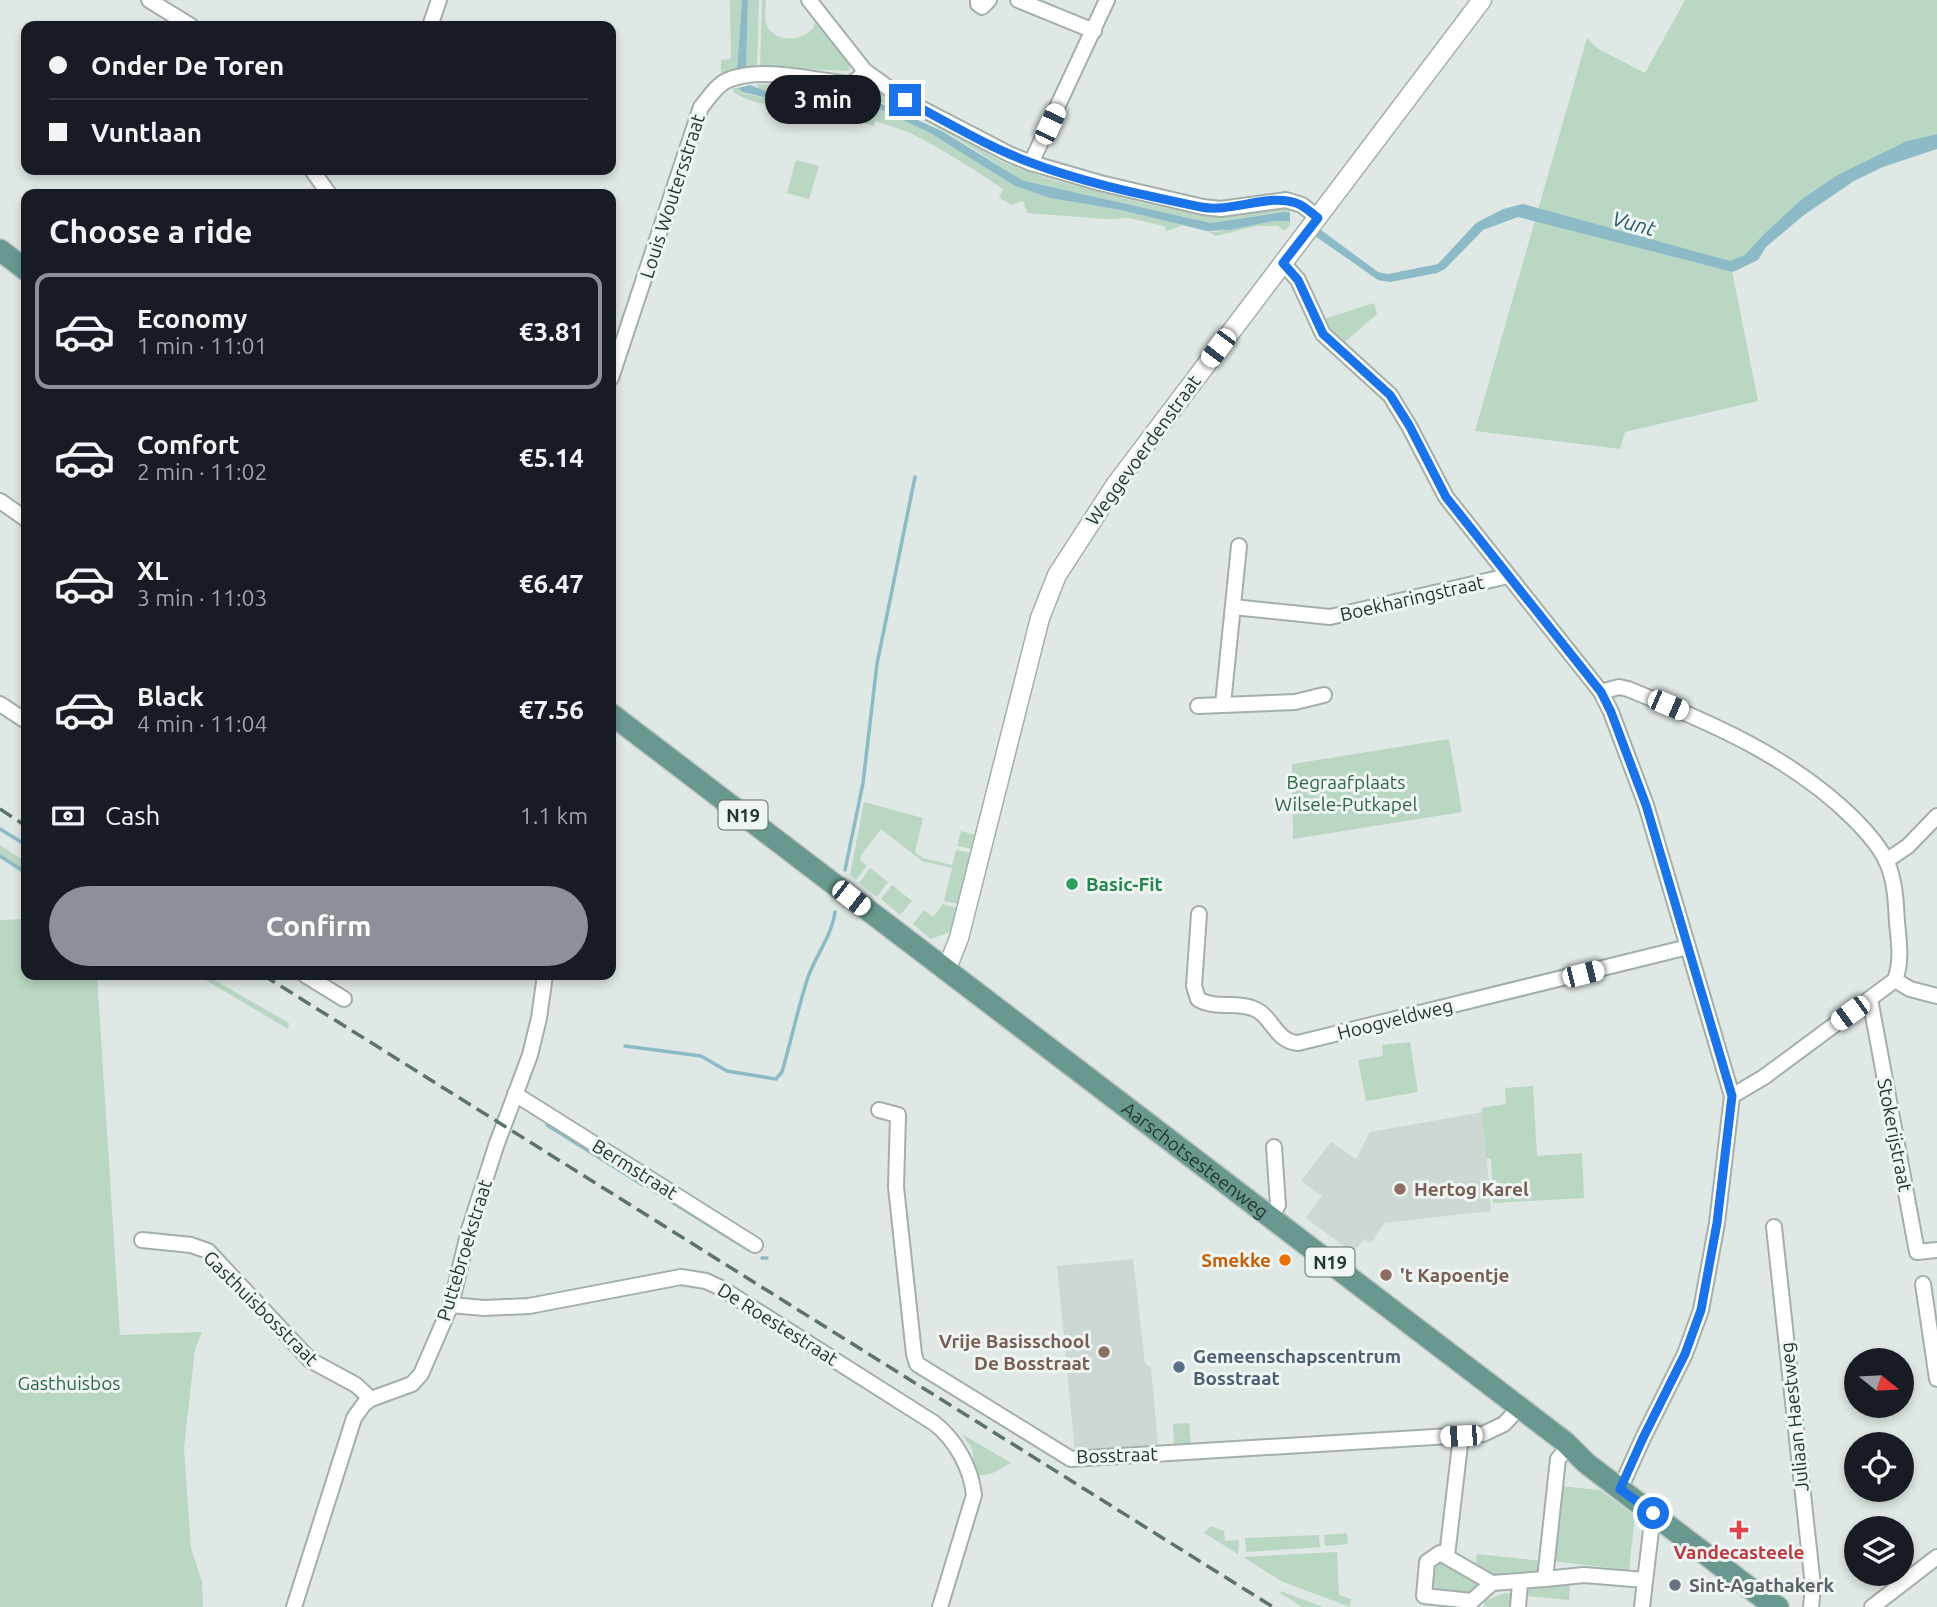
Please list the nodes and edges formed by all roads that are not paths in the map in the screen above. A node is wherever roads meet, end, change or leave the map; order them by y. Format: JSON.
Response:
{"nodes":[{"id":1,"x":149,"y":0,"type":"edge"},
{"id":2,"x":439,"y":0,"type":"edge"},
{"id":3,"x":809,"y":0,"type":"edge"},
{"id":4,"x":978,"y":0,"type":"edge"},
{"id":5,"x":989,"y":0,"type":"edge"},
{"id":6,"x":1018,"y":0,"type":"edge"},
{"id":7,"x":1107,"y":0,"type":"edge"},
{"id":8,"x":1482,"y":0,"type":"edge"},
{"id":9,"x":183,"y":21,"type":"edge"},
{"id":10,"x":432,"y":21,"type":"edge"},
{"id":11,"x":1094,"y":31,"type":"junction"},
{"id":12,"x":866,"y":71,"type":"junction"},
{"id":13,"x":1031,"y":163,"type":"junction"},
{"id":14,"x":1313,"y":225,"type":"junction"},
{"id":15,"x":0,"y":250,"type":"edge"},
{"id":16,"x":1283,"y":263,"type":"junction"},
{"id":17,"x":21,"y":266,"type":"edge"},
{"id":18,"x":616,"y":363,"type":"edge"},
{"id":19,"x":0,"y":501,"type":"edge"},
{"id":20,"x":21,"y":516,"type":"edge"},
{"id":21,"x":1239,"y":546,"type":"dead end"},
{"id":22,"x":1508,"y":576,"type":"junction"},
{"id":23,"x":1233,"y":607,"type":"junction"},
{"id":24,"x":1601,"y":692,"type":"junction"},
{"id":25,"x":1324,"y":695,"type":"dead end"},
{"id":26,"x":0,"y":704,"type":"edge"},
{"id":27,"x":1223,"y":704,"type":"junction"},
{"id":28,"x":1198,"y":706,"type":"dead end"},
{"id":29,"x":21,"y":717,"type":"edge"},
{"id":30,"x":616,"y":718,"type":"edge"},
{"id":31,"x":1937,"y":816,"type":"edge"},
{"id":32,"x":1886,"y":861,"type":"junction"},
{"id":33,"x":1199,"y":914,"type":"dead end"},
{"id":34,"x":1688,"y":947,"type":"junction"},
{"id":35,"x":946,"y":971,"type":"junction"},
{"id":36,"x":313,"y":980,"type":"edge"},
{"id":37,"x":544,"y":980,"type":"edge"},
{"id":38,"x":1895,"y":980,"type":"junction"},
{"id":39,"x":1937,"y":996,"type":"edge"},
{"id":40,"x":344,"y":999,"type":"dead end"},
{"id":41,"x":1870,"y":999,"type":"junction"},
{"id":42,"x":515,"y":1094,"type":"junction"},
{"id":43,"x":1732,"y":1096,"type":"junction"},
{"id":44,"x":879,"y":1110,"type":"dead end"},
{"id":45,"x":1274,"y":1147,"type":"dead end"},
{"id":46,"x":1271,"y":1217,"type":"junction"},
{"id":47,"x":1774,"y":1227,"type":"dead end"},
{"id":48,"x":142,"y":1240,"type":"dead end"},
{"id":49,"x":755,"y":1245,"type":"dead end"},
{"id":50,"x":1937,"y":1250,"type":"edge"},
{"id":51,"x":1923,"y":1284,"type":"dead end"},
{"id":52,"x":452,"y":1305,"type":"junction"},
{"id":53,"x":1937,"y":1379,"type":"edge"},
{"id":54,"x":372,"y":1399,"type":"junction"},
{"id":55,"x":1519,"y":1408,"type":"junction"},
{"id":56,"x":1461,"y":1436,"type":"junction"},
{"id":57,"x":1569,"y":1446,"type":"junction"},
{"id":58,"x":1620,"y":1489,"type":"junction"},
{"id":59,"x":1653,"y":1513,"type":"junction"},
{"id":60,"x":1447,"y":1556,"type":"junction"},
{"id":61,"x":1937,"y":1557,"type":"edge"},
{"id":62,"x":1545,"y":1579,"type":"junction"},
{"id":63,"x":1645,"y":1580,"type":"junction"},
{"id":64,"x":1492,"y":1583,"type":"junction"},
{"id":65,"x":1521,"y":1583,"type":"junction"},
{"id":66,"x":294,"y":1607,"type":"edge"},
{"id":67,"x":940,"y":1607,"type":"edge"},
{"id":68,"x":1518,"y":1607,"type":"edge"},
{"id":69,"x":1642,"y":1607,"type":"edge"},
{"id":70,"x":1778,"y":1607,"type":"edge"},
{"id":71,"x":1811,"y":1607,"type":"edge"},
{"id":72,"x":1872,"y":1607,"type":"edge"}],
"edges":[{"from":1,"to":9,"type":"street"},
{"from":2,"to":10,"type":"street"},
{"from":3,"to":12,"type":"street"},
{"from":4,"to":5,"type":"street"},
{"from":6,"to":11,"type":"street"},
{"from":7,"to":11,"type":"street"},
{"from":8,"to":14,"type":"street","name":"Weggevoerdenstraat"},
{"from":11,"to":13,"type":"street"},
{"from":12,"to":13,"type":"street"},
{"from":12,"to":18,"type":"street","name":"Louis Woutersstraat"},
{"from":13,"to":14,"type":"street"},
{"from":14,"to":16,"type":"street","name":"Weggevoerdenstraat"},
{"from":15,"to":17,"type":"main road"},
{"from":16,"to":22,"type":"street"},
{"from":16,"to":35,"type":"street","name":"Weggevoerdenstraat"},
{"from":19,"to":20,"type":"street"},
{"from":21,"to":23,"type":"street"},
{"from":22,"to":23,"type":"street","name":"Boekharingstraat"},
{"from":22,"to":24,"type":"street"},
{"from":23,"to":27,"type":"street"},
{"from":24,"to":32,"type":"street"},
{"from":24,"to":34,"type":"street"},
{"from":25,"to":27,"type":"street"},
{"from":26,"to":29,"type":"street"},
{"from":27,"to":28,"type":"street"},
{"from":30,"to":35,"type":"main road","name":"Aarschotsesteenweg","number":"N19"},
{"from":31,"to":32,"type":"street"},
{"from":32,"to":38,"type":"street"},
{"from":33,"to":34,"type":"street","name":"Hoogveldweg"},
{"from":34,"to":43,"type":"street"},
{"from":35,"to":46,"type":"main road","name":"Aarschotsesteenweg","number":"N19"},
{"from":36,"to":40,"type":"street"},
{"from":37,"to":42,"type":"street","name":"Puttebroekstraat"},
{"from":38,"to":39,"type":"street"},
{"from":38,"to":41,"type":"street"},
{"from":41,"to":43,"type":"street"},
{"from":41,"to":50,"type":"street","name":"Stokerijstraat"},
{"from":42,"to":49,"type":"street","name":"Bermstraat"},
{"from":42,"to":52,"type":"street","name":"Puttebroekstraat"},
{"from":43,"to":58,"type":"street"},
{"from":44,"to":56,"type":"street","name":"Bosstraat"},
{"from":45,"to":46,"type":"street"},
{"from":46,"to":55,"type":"main road","name":"Aarschotsesteenweg","number":"N19"},
{"from":47,"to":71,"type":"street","name":"Juliaan Haestweg"},
{"from":48,"to":54,"type":"street","name":"Gasthuisbosstraat"},
{"from":51,"to":53,"type":"street"},
{"from":52,"to":54,"type":"street","name":"Puttebroekstraat"},
{"from":52,"to":67,"type":"street","name":"De Roestestraat"},
{"from":54,"to":66,"type":"street"},
{"from":55,"to":56,"type":"street","name":"Bosstraat"},
{"from":55,"to":57,"type":"main road","name":"Aarschotsesteenweg","number":"N19"},
{"from":56,"to":60,"type":"street"},
{"from":57,"to":58,"type":"main road","name":"Aarschotsesteenweg","number":"N19"},
{"from":57,"to":62,"type":"street"},
{"from":58,"to":59,"type":"main road","name":"Aarschotsesteenweg","number":"N19"},
{"from":59,"to":63,"type":"street"},
{"from":59,"to":70,"type":"main road","name":"Aarschotsesteenweg","number":"N19"},
{"from":60,"to":64,"type":"street"},
{"from":60,"to":64,"type":"street"},
{"from":61,"to":72,"type":"street"},
{"from":62,"to":63,"type":"street"},
{"from":62,"to":65,"type":"street"},
{"from":63,"to":69,"type":"street"},
{"from":64,"to":65,"type":"street"},
{"from":65,"to":68,"type":"street"}]}
